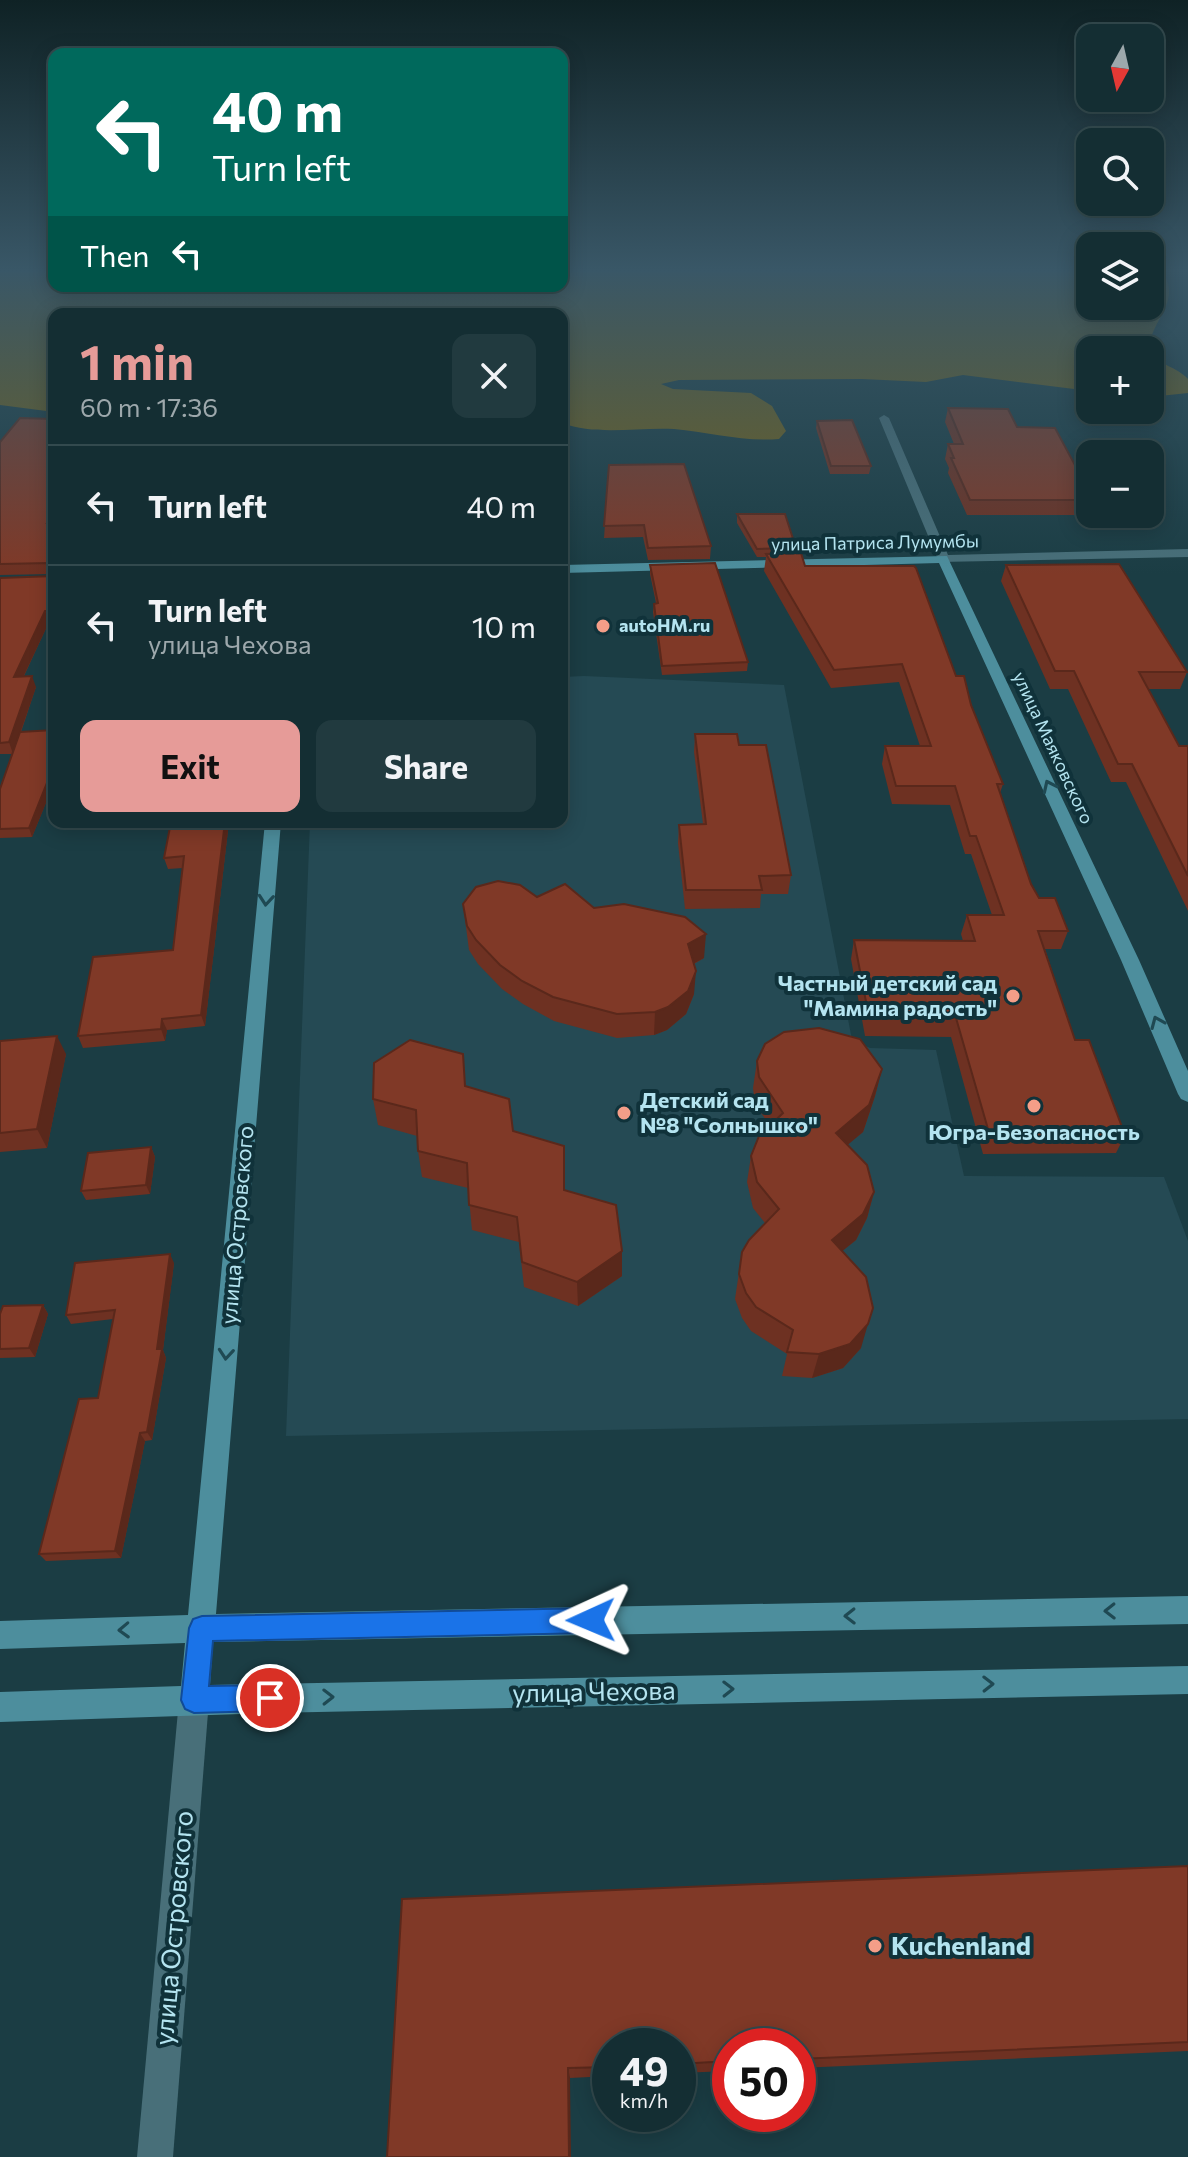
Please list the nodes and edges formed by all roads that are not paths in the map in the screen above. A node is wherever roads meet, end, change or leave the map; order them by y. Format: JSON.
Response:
{"nodes":[{"id":1,"x":884,"y":418,"type":"dead end"},
{"id":2,"x":1188,"y":553,"type":"edge"},
{"id":3,"x":943,"y":559,"type":"junction"},
{"id":4,"x":568,"y":569,"type":"edge"},
{"id":5,"x":272,"y":828,"type":"edge"},
{"id":6,"x":1188,"y":1094,"type":"edge"},
{"id":7,"x":1188,"y":1610,"type":"edge"},
{"id":8,"x":202,"y":1628,"type":"junction"},
{"id":9,"x":0,"y":1635,"type":"edge"},
{"id":10,"x":1188,"y":1680,"type":"edge"},
{"id":11,"x":194,"y":1700,"type":"junction"},
{"id":12,"x":0,"y":1707,"type":"edge"},
{"id":13,"x":155,"y":2157,"type":"edge"}],
"edges":[{"from":1,"to":3,"type":"street","name":"улица Маяковского"},
{"from":2,"to":3,"type":"street","name":"улица Патриса Лумумбы"},
{"from":3,"to":4,"type":"street","name":"улица Патриса Лумумбы"},
{"from":6,"to":3,"type":"street","name":"улица Маяковского","one_way":true},
{"from":5,"to":8,"type":"street","name":"улица Островского","one_way":true},
{"from":7,"to":8,"type":"street","one_way":true},
{"from":8,"to":9,"type":"street","one_way":true},
{"from":8,"to":11,"type":"street","name":"улица Островского"},
{"from":11,"to":10,"type":"street","name":"улица Чехова","one_way":true},
{"from":11,"to":12,"type":"street","name":"улица Чехова"},
{"from":11,"to":13,"type":"street","name":"улица Островского"}]}
